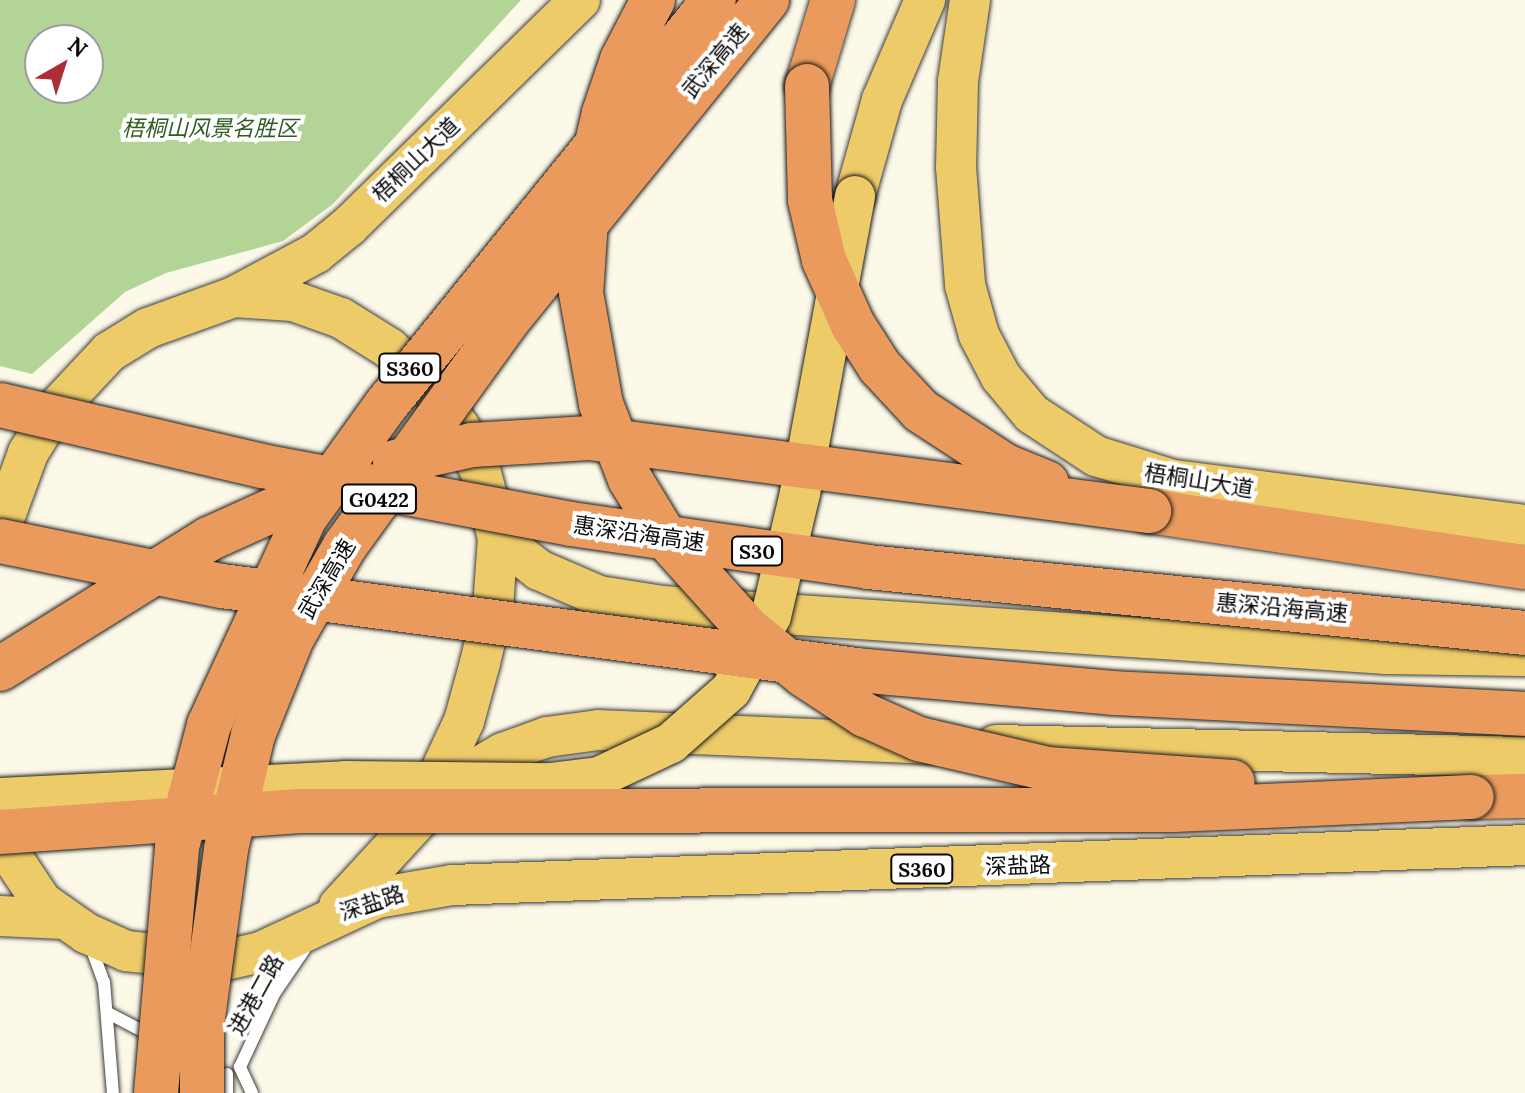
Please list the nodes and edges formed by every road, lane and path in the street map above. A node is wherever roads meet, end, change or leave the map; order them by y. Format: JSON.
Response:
{"nodes":[{"id":1,"x":580,"y":0,"type":"edge"},
{"id":2,"x":653,"y":0,"type":"edge"},
{"id":3,"x":714,"y":0,"type":"edge"},
{"id":4,"x":767,"y":0,"type":"edge"},
{"id":5,"x":833,"y":0,"type":"edge"},
{"id":6,"x":925,"y":0,"type":"edge"},
{"id":7,"x":970,"y":0,"type":"edge"},
{"id":8,"x":234,"y":297,"type":"junction"},
{"id":9,"x":0,"y":405,"type":"edge"},
{"id":10,"x":1149,"y":511,"type":"junction"},
{"id":11,"x":1525,"y":525,"type":"edge"},
{"id":12,"x":0,"y":530,"type":"edge"},
{"id":13,"x":498,"y":538,"type":"junction"},
{"id":14,"x":0,"y":541,"type":"edge"},
{"id":15,"x":1525,"y":567,"type":"edge"},
{"id":16,"x":1525,"y":633,"type":"edge"},
{"id":17,"x":1525,"y":656,"type":"edge"},
{"id":18,"x":0,"y":669,"type":"edge"},
{"id":19,"x":1525,"y":714,"type":"edge"},
{"id":20,"x":1525,"y":757,"type":"edge"},
{"id":21,"x":1525,"y":796,"type":"edge"},
{"id":22,"x":1472,"y":797,"type":"junction"},
{"id":23,"x":0,"y":798,"type":"edge"},
{"id":24,"x":414,"y":825,"type":"junction"},
{"id":25,"x":0,"y":832,"type":"edge"},
{"id":26,"x":0,"y":839,"type":"edge"},
{"id":27,"x":1525,"y":845,"type":"edge"},
{"id":28,"x":0,"y":916,"type":"edge"},
{"id":29,"x":323,"y":919,"type":"junction"},
{"id":30,"x":75,"y":926,"type":"junction"},
{"id":31,"x":108,"y":1013,"type":"junction"},
{"id":32,"x":240,"y":1067,"type":"junction"},
{"id":33,"x":214,"y":1083,"type":"edge"},
{"id":34,"x":113,"y":1093,"type":"edge"},
{"id":35,"x":156,"y":1093,"type":"edge"},
{"id":36,"x":227,"y":1093,"type":"edge"},
{"id":37,"x":252,"y":1093,"type":"edge"}],
"edges":[{"from":1,"to":8,"type":"main road","name":"梧桐山大道"},
{"from":2,"to":22,"type":"highway","bridge":true},
{"from":3,"to":35,"type":"highway","name":"武深高速","number":"G0422","bridge":true},
{"from":4,"to":33,"type":"highway","name":"武深高速","number":"G0422","bridge":true},
{"from":5,"to":10,"type":"highway","bridge":true},
{"from":6,"to":23,"type":"main road","bridge":true},
{"from":7,"to":11,"type":"main road","name":"梧桐山大道"},
{"from":8,"to":12,"type":"main road","name":"深盐路","number":"S360"},
{"from":8,"to":13,"type":"main road","name":"深盐路","number":"S360"},
{"from":9,"to":16,"type":"highway","name":"惠深沿海高速","number":"S30","bridge":true},
{"from":10,"to":15,"type":"highway"},
{"from":10,"to":18,"type":"highway","bridge":true},
{"from":13,"to":17,"type":"main road"},
{"from":13,"to":24,"type":"main road","name":"深盐路","number":"S360"},
{"from":14,"to":19,"type":"highway","bridge":true},
{"from":20,"to":24,"type":"main road","name":"深盐路"},
{"from":21,"to":22,"type":"highway"},
{"from":22,"to":25,"type":"highway","bridge":true},
{"from":24,"to":29,"type":"main road","name":"深盐路","number":"S360"},
{"from":26,"to":30,"type":"main road","name":"深盐路","number":"S360"},
{"from":27,"to":29,"type":"main road","name":"深盐路","number":"S360"},
{"from":28,"to":30,"type":"main road","name":"深盐路","number":"S360"},
{"from":29,"to":30,"type":"main road","name":"深盐路","number":"S360"},
{"from":29,"to":32,"type":"lane","name":"进港二路"},
{"from":30,"to":31,"type":"lane"},
{"from":31,"to":33,"type":"lane"},
{"from":31,"to":34,"type":"lane"},
{"from":32,"to":33,"type":"lane"},
{"from":32,"to":37,"type":"lane","name":"进港二路"},
{"from":33,"to":36,"type":"lane"}]}
